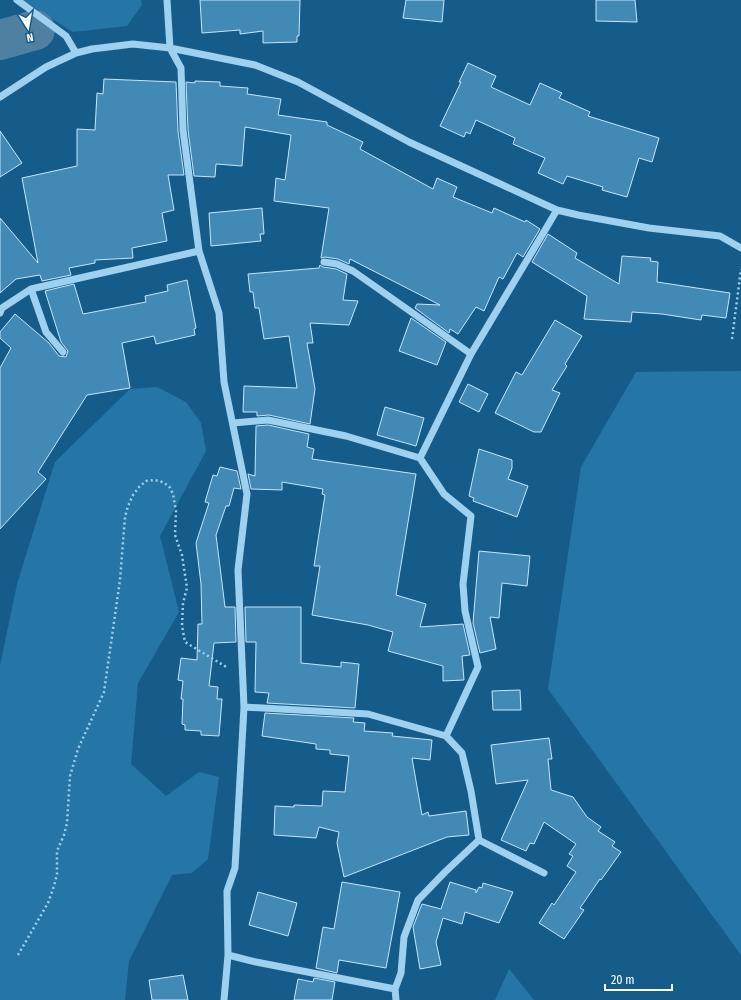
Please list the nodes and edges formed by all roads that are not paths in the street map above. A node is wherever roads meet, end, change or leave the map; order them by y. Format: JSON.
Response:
{"nodes":[{"id":1,"x":17,"y":0,"type":"edge"},
{"id":2,"x":167,"y":0,"type":"edge"},
{"id":3,"x":170,"y":48,"type":"junction"},
{"id":4,"x":76,"y":53,"type":"junction"},
{"id":5,"x":0,"y":97,"type":"edge"},
{"id":6,"x":557,"y":210,"type":"junction"},
{"id":7,"x":741,"y":248,"type":"edge"},
{"id":8,"x":199,"y":251,"type":"junction"},
{"id":9,"x":324,"y":262,"type":"dead end"},
{"id":10,"x":31,"y":289,"type":"junction"},
{"id":11,"x":0,"y":313,"type":"edge"},
{"id":12,"x":63,"y":352,"type":"dead end"},
{"id":13,"x":471,"y":354,"type":"junction"},
{"id":14,"x":233,"y":423,"type":"junction"},
{"id":15,"x":420,"y":458,"type":"junction"},
{"id":16,"x":244,"y":707,"type":"junction"},
{"id":17,"x":446,"y":736,"type":"junction"},
{"id":18,"x":480,"y":840,"type":"junction"},
{"id":19,"x":544,"y":873,"type":"dead end"},
{"id":20,"x":228,"y":955,"type":"junction"},
{"id":21,"x":395,"y":989,"type":"junction"},
{"id":22,"x":224,"y":1000,"type":"edge"},
{"id":23,"x":396,"y":1000,"type":"edge"}],
"edges":[{"from":1,"to":4,"type":"street"},
{"from":2,"to":3,"type":"street"},
{"from":3,"to":4,"type":"street"},
{"from":3,"to":6,"type":"street"},
{"from":3,"to":8,"type":"street"},
{"from":4,"to":5,"type":"street"},
{"from":6,"to":7,"type":"street"},
{"from":6,"to":13,"type":"street"},
{"from":8,"to":10,"type":"street"},
{"from":8,"to":14,"type":"street"},
{"from":9,"to":13,"type":"street"},
{"from":10,"to":11,"type":"street"},
{"from":10,"to":12,"type":"street"},
{"from":13,"to":15,"type":"street"},
{"from":14,"to":15,"type":"street"},
{"from":14,"to":16,"type":"street"},
{"from":15,"to":17,"type":"street"},
{"from":16,"to":17,"type":"street"},
{"from":16,"to":20,"type":"street"},
{"from":17,"to":18,"type":"street"},
{"from":18,"to":19,"type":"street"},
{"from":18,"to":21,"type":"street"},
{"from":20,"to":21,"type":"street"},
{"from":20,"to":22,"type":"street"},
{"from":21,"to":23,"type":"street"}]}
